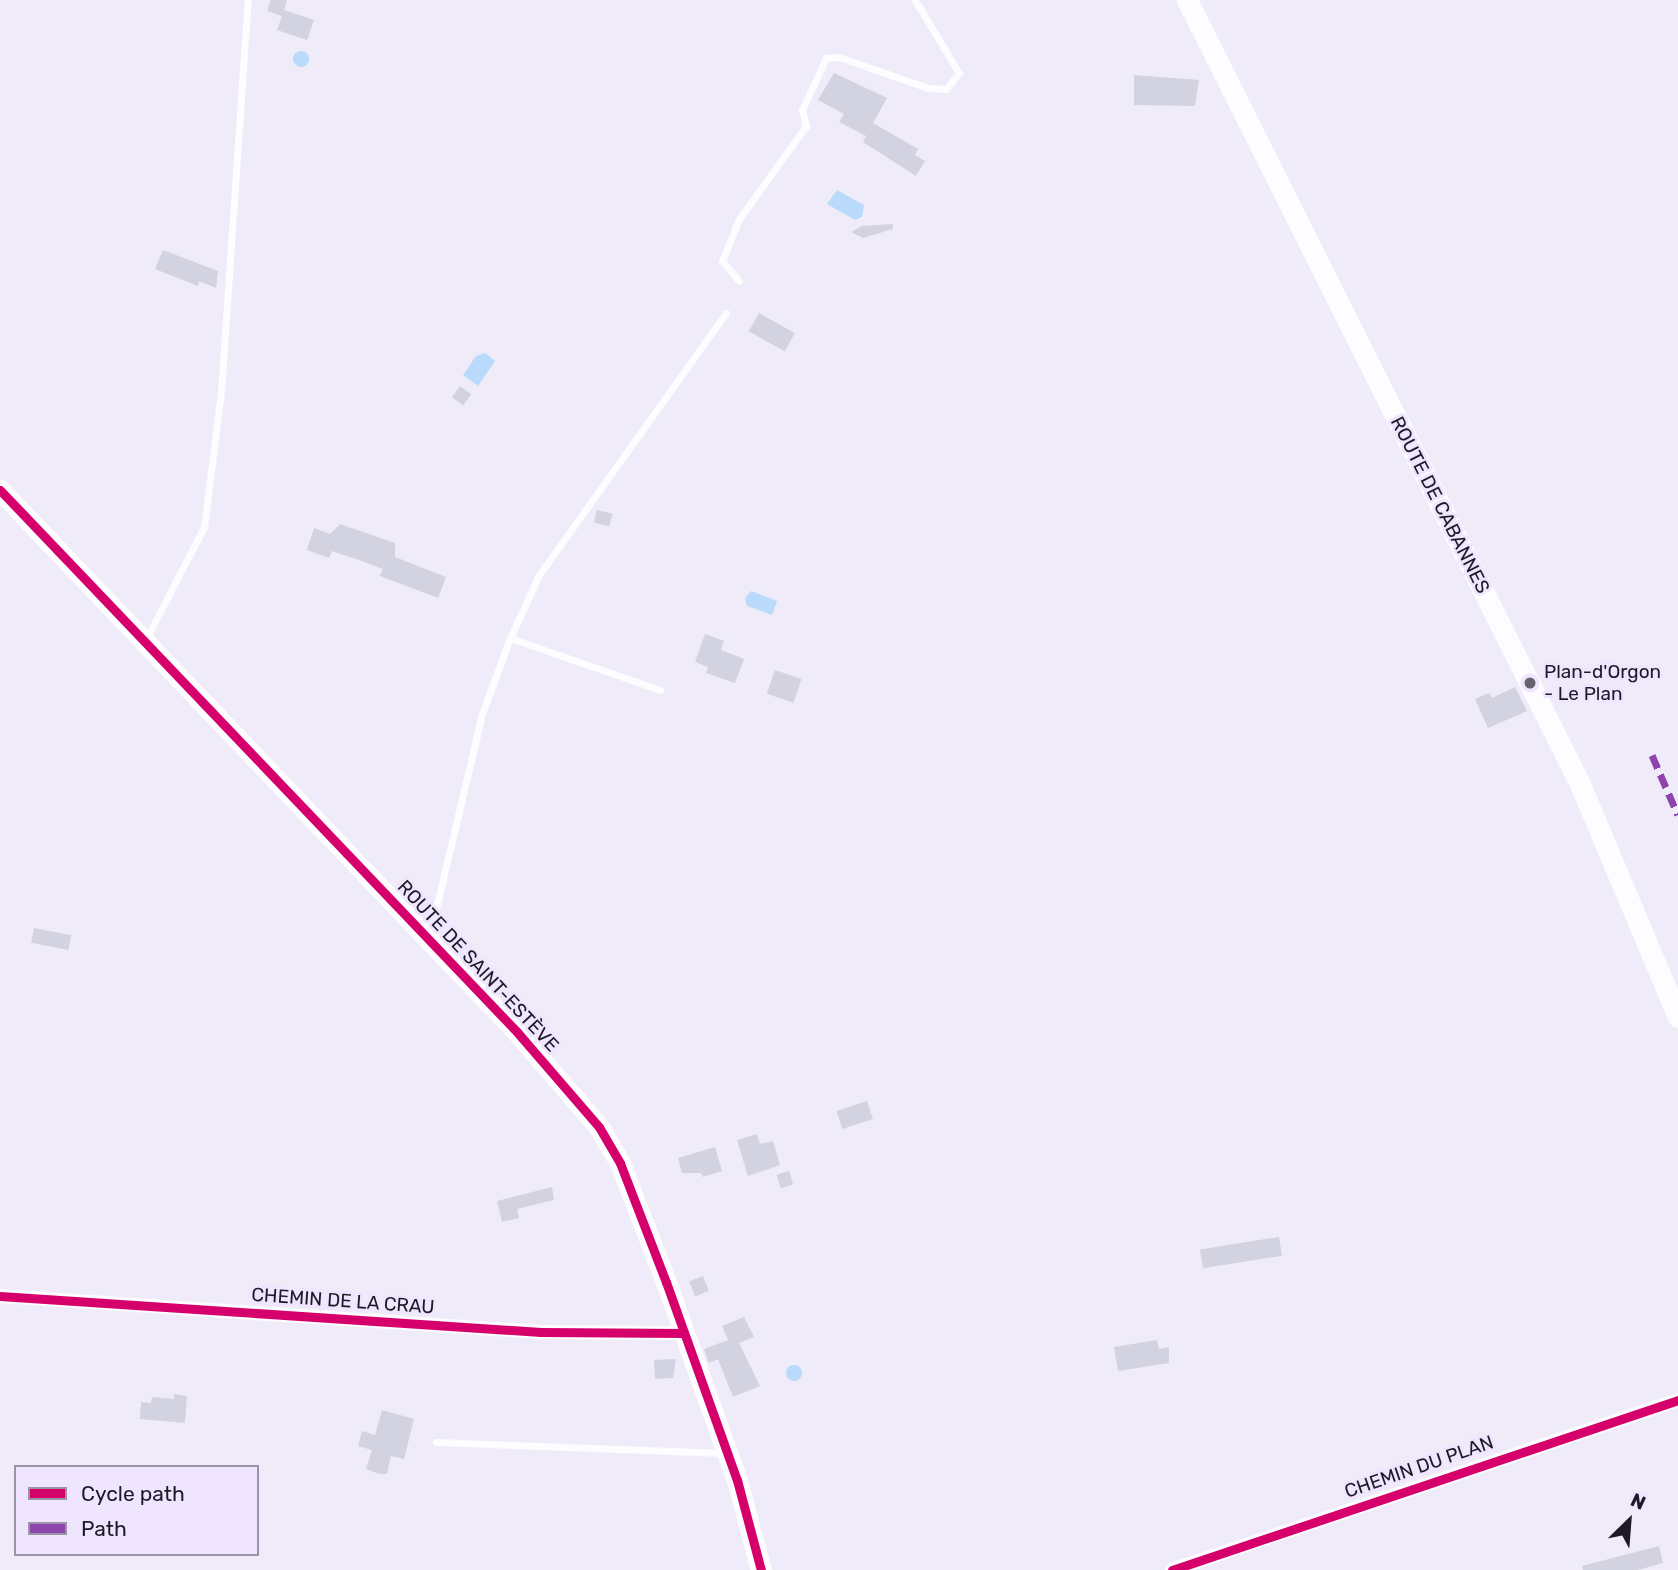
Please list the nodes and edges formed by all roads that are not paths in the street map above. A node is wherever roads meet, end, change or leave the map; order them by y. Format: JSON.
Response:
{"nodes":[{"id":1,"x":248,"y":0,"type":"edge"},
{"id":2,"x":915,"y":0,"type":"edge"},
{"id":3,"x":1187,"y":0,"type":"edge"},
{"id":4,"x":739,"y":281,"type":"dead end"},
{"id":5,"x":726,"y":313,"type":"dead end"},
{"id":6,"x":0,"y":490,"type":"edge"},
{"id":7,"x":510,"y":638,"type":"junction"},
{"id":8,"x":144,"y":643,"type":"junction"},
{"id":9,"x":660,"y":690,"type":"dead end"},
{"id":10,"x":429,"y":939,"type":"junction"},
{"id":11,"x":1678,"y":1017,"type":"edge"},
{"id":12,"x":0,"y":1296,"type":"edge"},
{"id":13,"x":684,"y":1333,"type":"junction"},
{"id":14,"x":1678,"y":1399,"type":"edge"},
{"id":15,"x":436,"y":1442,"type":"dead end"},
{"id":16,"x":727,"y":1452,"type":"junction"},
{"id":17,"x":761,"y":1570,"type":"edge"},
{"id":18,"x":1172,"y":1570,"type":"edge"}],
"edges":[{"from":1,"to":8,"type":"lane"},
{"from":2,"to":4,"type":"lane"},
{"from":3,"to":11,"type":"street","name":"ROUTE DE CABANNES"},
{"from":5,"to":7,"type":"lane"},
{"from":6,"to":8,"type":"street","name":"ROUTE DE SAINT-ESTÈVE"},
{"from":7,"to":9,"type":"lane"},
{"from":7,"to":10,"type":"lane"},
{"from":8,"to":10,"type":"street","name":"ROUTE DE SAINT-ESTÈVE"},
{"from":10,"to":13,"type":"street","name":"ROUTE DE SAINT-ESTÈVE"},
{"from":12,"to":13,"type":"street","name":"CHEMIN DE LA CRAU"},
{"from":13,"to":16,"type":"street","name":"ROUTE DE SAINT-ESTÈVE"},
{"from":14,"to":18,"type":"street","name":"CHEMIN DU PLAN"},
{"from":15,"to":16,"type":"lane"},
{"from":16,"to":17,"type":"street","name":"ROUTE DE SAINT-ESTÈVE"}]}
